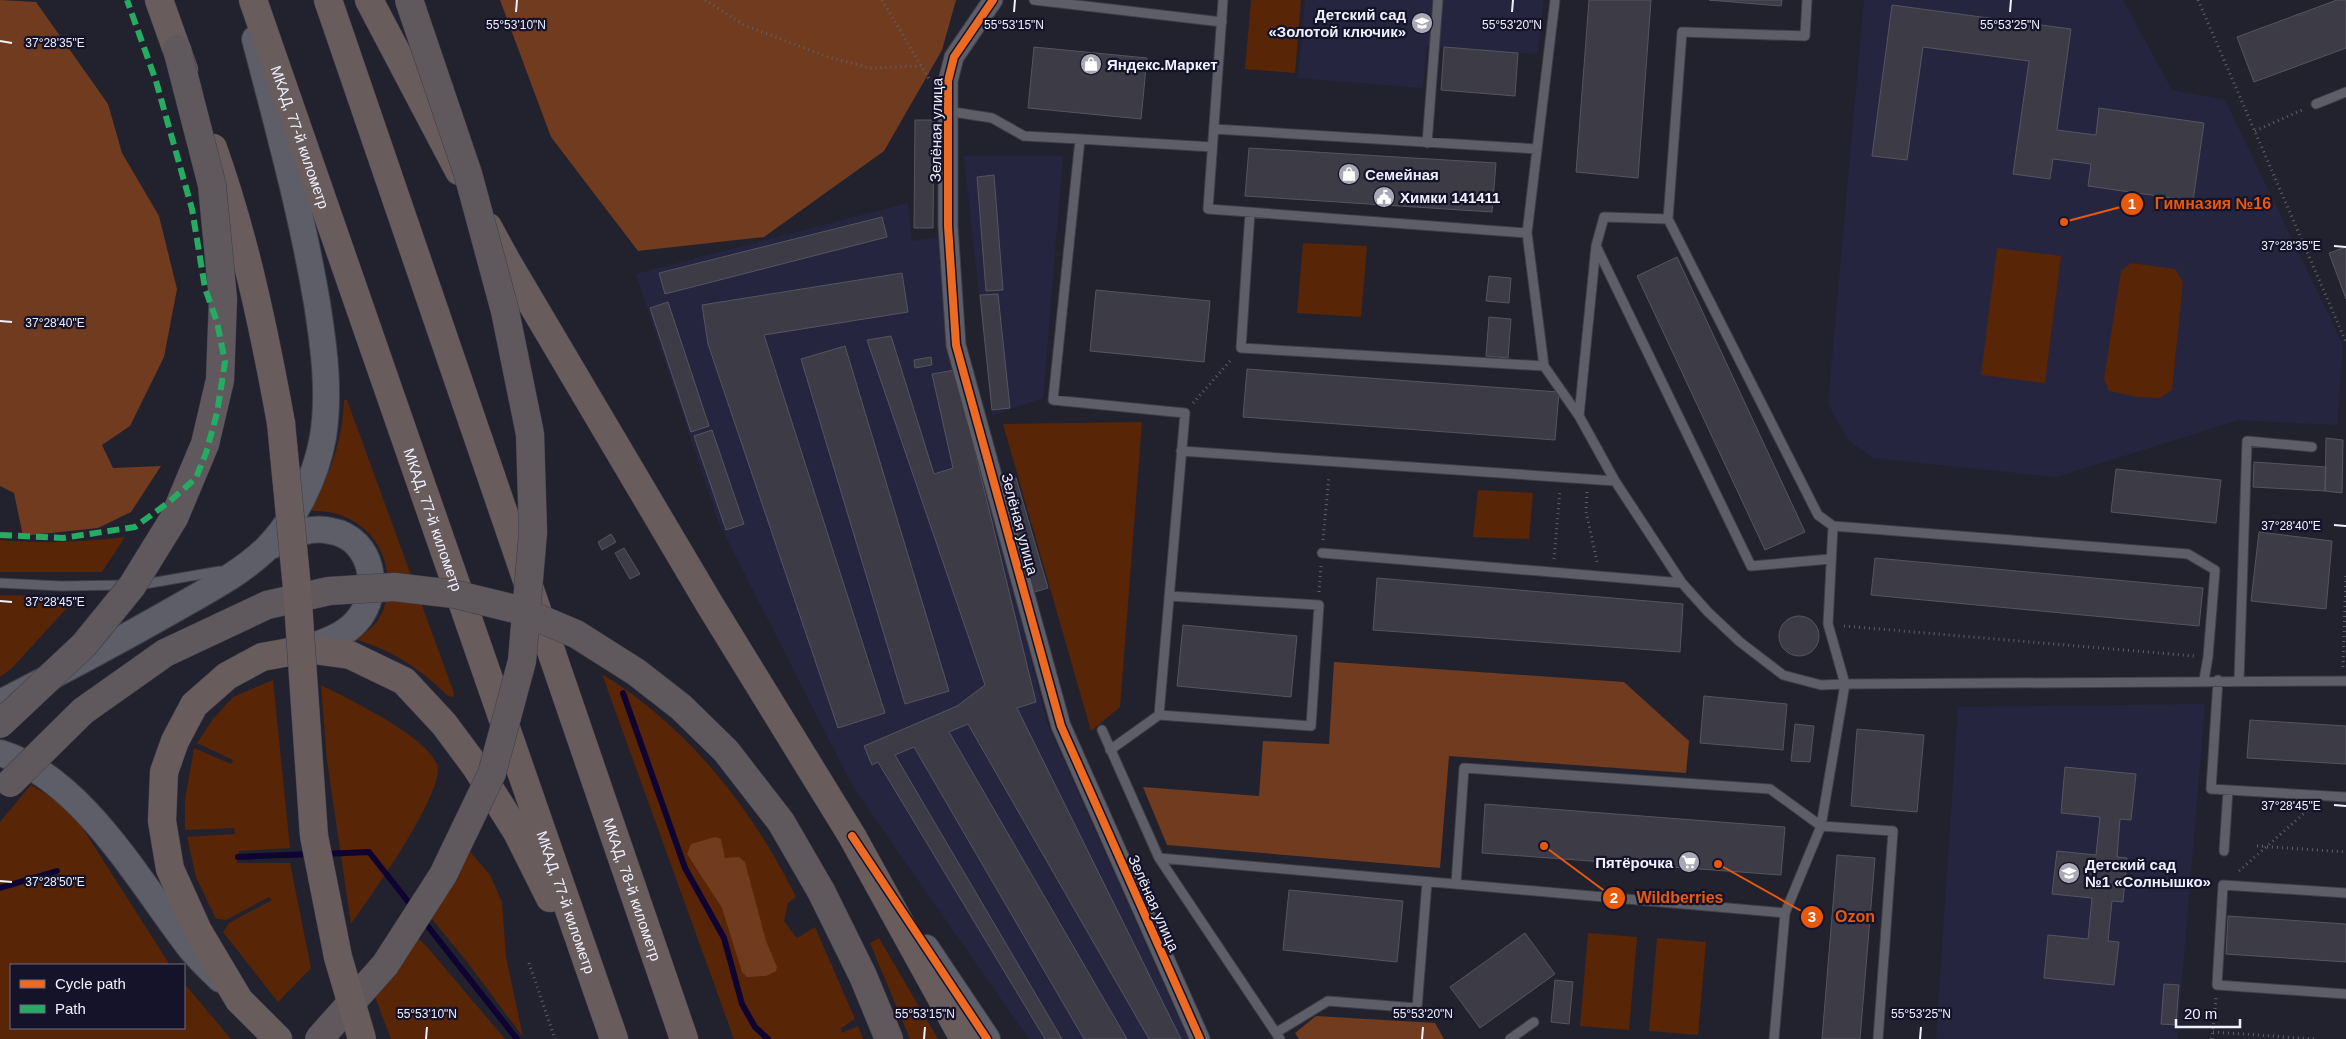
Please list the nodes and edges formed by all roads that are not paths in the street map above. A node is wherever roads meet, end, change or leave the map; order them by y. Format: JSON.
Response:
{"nodes":[{"id":1,"x":159,"y":0,"type":"edge"},
{"id":2,"x":245,"y":0,"type":"edge"},
{"id":3,"x":253,"y":0,"type":"edge"},
{"id":4,"x":328,"y":0,"type":"edge"},
{"id":5,"x":369,"y":0,"type":"edge"},
{"id":6,"x":409,"y":0,"type":"edge"},
{"id":7,"x":993,"y":0,"type":"edge"},
{"id":8,"x":1034,"y":0,"type":"edge"},
{"id":9,"x":1223,"y":0,"type":"edge"},
{"id":10,"x":1438,"y":0,"type":"edge"},
{"id":11,"x":1555,"y":0,"type":"edge"},
{"id":12,"x":1807,"y":0,"type":"edge"},
{"id":13,"x":1222,"y":22,"type":"junction"},
{"id":14,"x":177,"y":50,"type":"junction"},
{"id":15,"x":2346,"y":92,"type":"edge"},
{"id":16,"x":2316,"y":104,"type":"road end"},
{"id":17,"x":947,"y":111,"type":"junction"},
{"id":18,"x":1214,"y":129,"type":"junction"},
{"id":19,"x":1080,"y":139,"type":"junction"},
{"id":20,"x":1428,"y":142,"type":"junction"},
{"id":21,"x":1212,"y":147,"type":"junction"},
{"id":22,"x":1537,"y":149,"type":"junction"},
{"id":23,"x":1250,"y":212,"type":"junction"},
{"id":24,"x":1668,"y":219,"type":"junction"},
{"id":25,"x":1527,"y":233,"type":"junction"},
{"id":26,"x":1596,"y":246,"type":"junction"},
{"id":27,"x":1544,"y":366,"type":"junction"},
{"id":28,"x":1578,"y":416,"type":"junction"},
{"id":29,"x":2312,"y":446,"type":"dead end"},
{"id":30,"x":1182,"y":451,"type":"junction"},
{"id":31,"x":1615,"y":481,"type":"junction"},
{"id":32,"x":1833,"y":526,"type":"junction"},
{"id":33,"x":268,"y":547,"type":"junction"},
{"id":34,"x":1322,"y":553,"type":"road end"},
{"id":35,"x":1830,"y":558,"type":"junction"},
{"id":36,"x":247,"y":565,"type":"junction"},
{"id":37,"x":0,"y":583,"type":"edge"},
{"id":38,"x":1682,"y":584,"type":"junction"},
{"id":39,"x":1169,"y":596,"type":"junction"},
{"id":40,"x":306,"y":649,"type":"junction"},
{"id":41,"x":2204,"y":680,"type":"junction"},
{"id":42,"x":2218,"y":680,"type":"junction"},
{"id":43,"x":2239,"y":680,"type":"junction"},
{"id":44,"x":2344,"y":681,"type":"edge"},
{"id":45,"x":1845,"y":684,"type":"junction"},
{"id":46,"x":0,"y":704,"type":"edge"},
{"id":47,"x":1159,"y":715,"type":"junction"},
{"id":48,"x":0,"y":724,"type":"edge"},
{"id":49,"x":1102,"y":730,"type":"dead end"},
{"id":50,"x":1110,"y":750,"type":"junction"},
{"id":51,"x":0,"y":753,"type":"edge"},
{"id":52,"x":2228,"y":790,"type":"junction"},
{"id":53,"x":0,"y":794,"type":"edge"},
{"id":54,"x":2346,"y":797,"type":"edge"},
{"id":55,"x":1821,"y":826,"type":"junction"},
{"id":56,"x":852,"y":836,"type":"junction"},
{"id":57,"x":2224,"y":851,"type":"dead end"},
{"id":58,"x":1159,"y":858,"type":"junction"},
{"id":59,"x":1427,"y":882,"type":"junction"},
{"id":60,"x":1456,"y":884,"type":"junction"},
{"id":61,"x":2346,"y":893,"type":"edge"},
{"id":62,"x":1785,"y":913,"type":"junction"},
{"id":63,"x":2346,"y":994,"type":"edge"},
{"id":64,"x":239,"y":1000,"type":"junction"},
{"id":65,"x":601,"y":1000,"type":"junction"},
{"id":66,"x":1534,"y":1022,"type":"dead end"},
{"id":67,"x":1278,"y":1036,"type":"edge"},
{"id":68,"x":278,"y":1039,"type":"edge"},
{"id":69,"x":319,"y":1039,"type":"edge"},
{"id":70,"x":362,"y":1039,"type":"edge"},
{"id":71,"x":614,"y":1039,"type":"edge"},
{"id":72,"x":684,"y":1039,"type":"edge"},
{"id":73,"x":889,"y":1039,"type":"edge"},
{"id":74,"x":964,"y":1039,"type":"edge"},
{"id":75,"x":986,"y":1039,"type":"edge"},
{"id":76,"x":1200,"y":1039,"type":"edge"},
{"id":77,"x":1510,"y":1039,"type":"edge"},
{"id":78,"x":1774,"y":1039,"type":"edge"},
{"id":79,"x":1878,"y":1039,"type":"edge"}],
"edges":[{"from":1,"to":14,"type":"highway"},
{"from":2,"to":33,"type":"main road"},
{"from":3,"to":65,"type":"highway","name":"МКАД, 77-й километр"},
{"from":4,"to":72,"type":"highway","name":"МКАД, 78-й километр"},
{"from":5,"to":56,"type":"highway"},
{"from":6,"to":69,"type":"main road","bridge":true},
{"from":7,"to":17,"type":"street","name":"Зелёная улица"},
{"from":8,"to":13,"type":"lane"},
{"from":9,"to":13,"type":"lane"},
{"from":10,"to":20,"type":"lane"},
{"from":11,"to":22,"type":"lane"},
{"from":12,"to":24,"type":"lane"},
{"from":13,"to":18,"type":"lane"},
{"from":14,"to":48,"type":"main road","bridge":true},
{"from":14,"to":70,"type":"highway","bridge":true},
{"from":15,"to":16,"type":"lane"},
{"from":17,"to":19,"type":"lane"},
{"from":17,"to":76,"type":"street","name":"Зелёная улица"},
{"from":18,"to":20,"type":"lane"},
{"from":18,"to":21,"type":"lane"},
{"from":19,"to":21,"type":"lane"},
{"from":19,"to":30,"type":"lane"},
{"from":20,"to":22,"type":"lane"},
{"from":21,"to":23,"type":"lane"},
{"from":22,"to":25,"type":"lane"},
{"from":23,"to":25,"type":"lane"},
{"from":23,"to":27,"type":"lane"},
{"from":24,"to":26,"type":"lane"},
{"from":24,"to":32,"type":"lane"},
{"from":25,"to":27,"type":"lane"},
{"from":26,"to":28,"type":"lane"},
{"from":26,"to":35,"type":"lane"},
{"from":27,"to":28,"type":"lane"},
{"from":28,"to":31,"type":"lane"},
{"from":29,"to":43,"type":"lane"},
{"from":30,"to":31,"type":"lane"},
{"from":30,"to":39,"type":"lane"},
{"from":31,"to":38,"type":"lane"},
{"from":32,"to":35,"type":"lane"},
{"from":32,"to":41,"type":"lane"},
{"from":33,"to":36,"type":"main road"},
{"from":33,"to":40,"type":"main road"},
{"from":34,"to":38,"type":"lane"},
{"from":35,"to":45,"type":"lane"},
{"from":36,"to":37,"type":"lane"},
{"from":36,"to":46,"type":"main road"},
{"from":38,"to":45,"type":"lane"},
{"from":39,"to":47,"type":"lane"},
{"from":39,"to":47,"type":"lane"},
{"from":40,"to":64,"type":"highway"},
{"from":40,"to":65,"type":"highway"},
{"from":41,"to":42,"type":"lane"},
{"from":41,"to":45,"type":"lane"},
{"from":42,"to":43,"type":"lane"},
{"from":42,"to":52,"type":"lane"},
{"from":43,"to":44,"type":"lane"},
{"from":45,"to":55,"type":"lane"},
{"from":47,"to":50,"type":"lane"},
{"from":49,"to":50,"type":"lane"},
{"from":50,"to":58,"type":"lane"},
{"from":51,"to":64,"type":"main road"},
{"from":52,"to":54,"type":"lane"},
{"from":52,"to":57,"type":"lane"},
{"from":53,"to":73,"type":"main road","bridge":true},
{"from":55,"to":60,"type":"lane"},
{"from":55,"to":62,"type":"lane"},
{"from":55,"to":79,"type":"lane"},
{"from":56,"to":74,"type":"highway"},
{"from":56,"to":75,"type":"main road"},
{"from":58,"to":59,"type":"lane"},
{"from":58,"to":67,"type":"lane"},
{"from":59,"to":60,"type":"lane"},
{"from":59,"to":67,"type":"lane"},
{"from":60,"to":62,"type":"lane"},
{"from":61,"to":63,"type":"lane"},
{"from":62,"to":78,"type":"lane"},
{"from":64,"to":68,"type":"highway"},
{"from":65,"to":71,"type":"highway","name":"МКАД, 77-й километр"},
{"from":66,"to":77,"type":"lane"}]}
